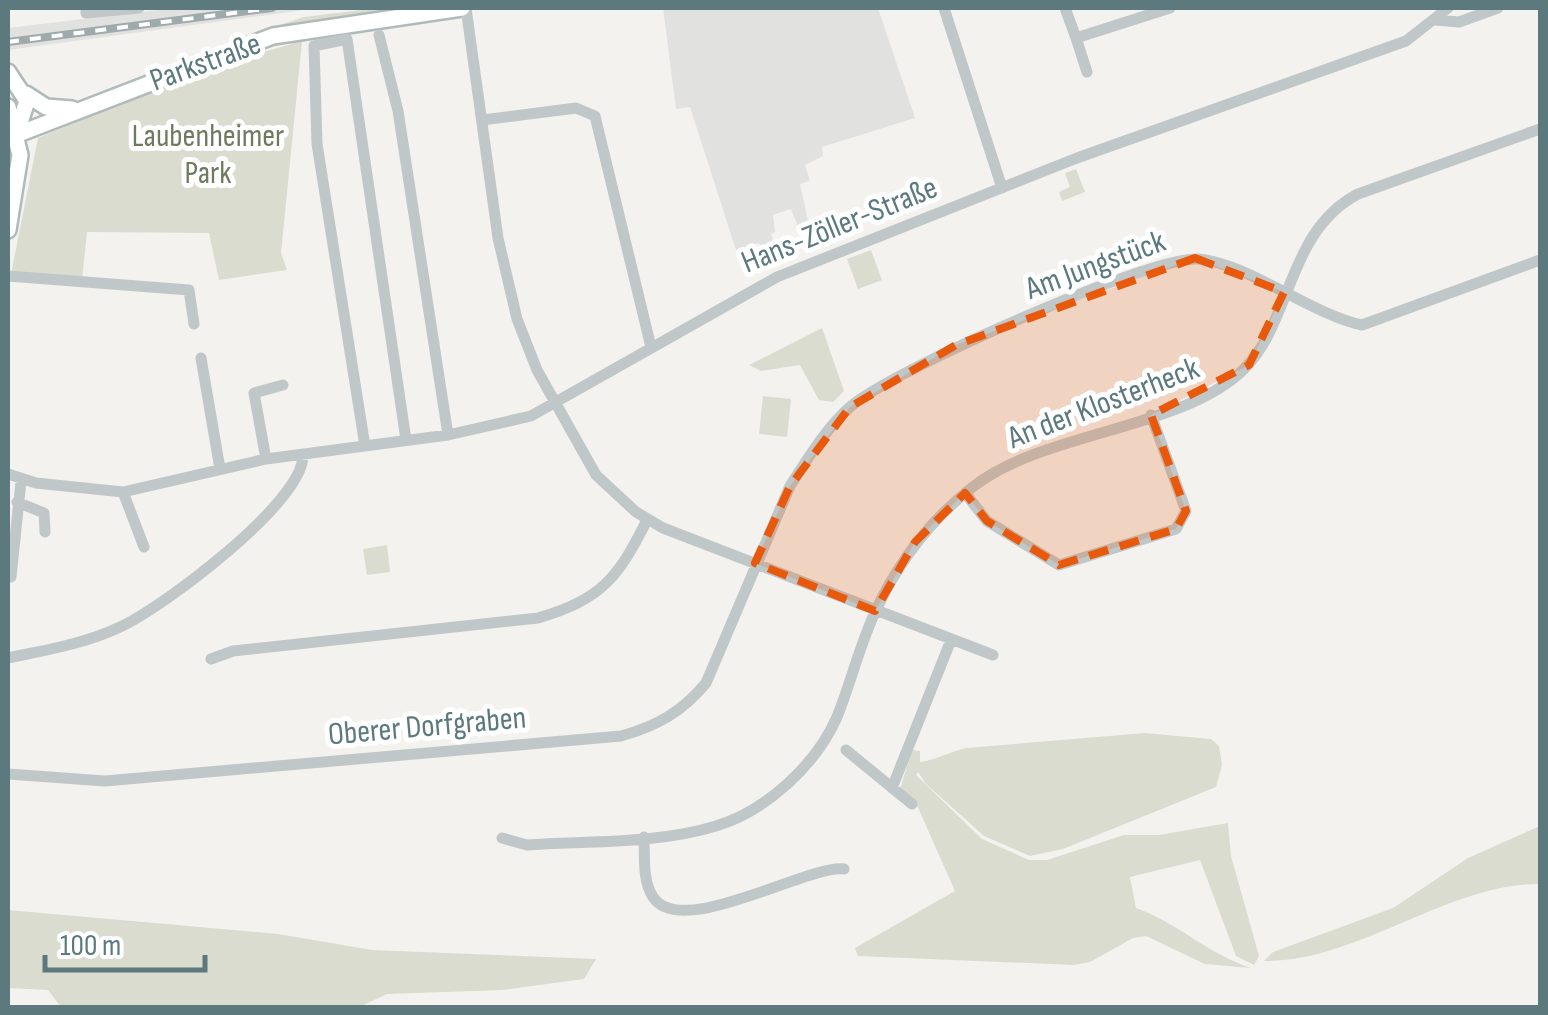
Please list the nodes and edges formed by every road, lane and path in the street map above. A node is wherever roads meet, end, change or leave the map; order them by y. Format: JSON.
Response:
{"nodes":[{"id":1,"x":140,"y":8,"type":"edge"},
{"id":2,"x":464,"y":8,"type":"edge"},
{"id":3,"x":944,"y":8,"type":"edge"},
{"id":4,"x":1066,"y":8,"type":"edge"},
{"id":5,"x":1170,"y":8,"type":"edge"},
{"id":6,"x":1448,"y":8,"type":"edge"},
{"id":7,"x":1498,"y":8,"type":"edge"},
{"id":8,"x":86,"y":10,"type":"edge"},
{"id":9,"x":1435,"y":14,"type":"edge"},
{"id":10,"x":379,"y":35,"type":"dead end"},
{"id":11,"x":1076,"y":38,"type":"junction"},
{"id":12,"x":8,"y":72,"type":"edge"},
{"id":13,"x":1088,"y":72,"type":"dead end"},
{"id":14,"x":26,"y":94,"type":"junction"},
{"id":15,"x":8,"y":106,"type":"edge"},
{"id":16,"x":89,"y":106,"type":"junction"},
{"id":17,"x":482,"y":120,"type":"junction"},
{"id":18,"x":1540,"y":128,"type":"edge"},
{"id":19,"x":12,"y":137,"type":"edge"},
{"id":20,"x":12,"y":172,"type":"edge"},
{"id":21,"x":1002,"y":188,"type":"junction"},
{"id":22,"x":8,"y":230,"type":"edge"},
{"id":23,"x":1540,"y":260,"type":"edge"},
{"id":24,"x":8,"y":276,"type":"edge"},
{"id":25,"x":1284,"y":292,"type":"junction"},
{"id":26,"x":194,"y":324,"type":"dead end"},
{"id":27,"x":651,"y":347,"type":"junction"},
{"id":28,"x":201,"y":358,"type":"dead end"},
{"id":29,"x":283,"y":385,"type":"dead end"},
{"id":30,"x":557,"y":405,"type":"junction"},
{"id":31,"x":1152,"y":415,"type":"junction"},
{"id":32,"x":448,"y":435,"type":"junction"},
{"id":33,"x":406,"y":440,"type":"junction"},
{"id":34,"x":365,"y":446,"type":"junction"},
{"id":35,"x":303,"y":455,"type":"junction"},
{"id":36,"x":266,"y":459,"type":"junction"},
{"id":37,"x":220,"y":469,"type":"junction"},
{"id":38,"x":8,"y":474,"type":"edge"},
{"id":39,"x":21,"y":480,"type":"junction"},
{"id":40,"x":123,"y":492,"type":"junction"},
{"id":41,"x":966,"y":494,"type":"junction"},
{"id":42,"x":17,"y":502,"type":"junction"},
{"id":43,"x":646,"y":520,"type":"junction"},
{"id":44,"x":46,"y":532,"type":"dead end"},
{"id":45,"x":144,"y":547,"type":"dead end"},
{"id":46,"x":754,"y":564,"type":"junction"},
{"id":47,"x":11,"y":576,"type":"dead end"},
{"id":48,"x":876,"y":611,"type":"junction"},
{"id":49,"x":951,"y":640,"type":"junction"},
{"id":50,"x":993,"y":655,"type":"dead end"},
{"id":51,"x":8,"y":658,"type":"edge"},
{"id":52,"x":211,"y":660,"type":"dead end"},
{"id":53,"x":846,"y":750,"type":"dead end"},
{"id":54,"x":8,"y":774,"type":"edge"},
{"id":55,"x":892,"y":788,"type":"junction"},
{"id":56,"x":912,"y":804,"type":"dead end"},
{"id":57,"x":644,"y":836,"type":"junction"},
{"id":58,"x":502,"y":838,"type":"dead end"},
{"id":59,"x":844,"y":869,"type":"dead end"}],
"edges":[{"from":1,"to":8,"type":"street"},
{"from":2,"to":16,"type":"main road","name":"Parkstraße"},
{"from":2,"to":17,"type":"street"},
{"from":3,"to":21,"type":"street"},
{"from":4,"to":11,"type":"street"},
{"from":5,"to":11,"type":"street"},
{"from":6,"to":9,"type":"street","name":"Hans-Zöller-Straße"},
{"from":7,"to":9,"type":"street","name":"Hans-Zöller-Straße"},
{"from":9,"to":21,"type":"street","name":"Hans-Zöller-Straße"},
{"from":10,"to":32,"type":"street"},
{"from":11,"to":13,"type":"street"},
{"from":12,"to":14,"type":"main road"},
{"from":14,"to":16,"type":"main road"},
{"from":14,"to":19,"type":"main road"},
{"from":15,"to":19,"type":"main road"},
{"from":16,"to":19,"type":"main road","name":"Parkstraße"},
{"from":17,"to":27,"type":"street"},
{"from":17,"to":30,"type":"street"},
{"from":18,"to":25,"type":"street","name":"An der Klosterheck"},
{"from":19,"to":20,"type":"main road"},
{"from":20,"to":22,"type":"main road"},
{"from":21,"to":27,"type":"street","name":"Hans-Zöller-Straße"},
{"from":23,"to":25,"type":"street","name":"Am Jungstück"},
{"from":24,"to":26,"type":"street"},
{"from":25,"to":31,"type":"street","name":"An der Klosterheck"},
{"from":25,"to":46,"type":"street","name":"Am Jungstück"},
{"from":27,"to":30,"type":"street","name":"Hans-Zöller-Straße"},
{"from":28,"to":37,"type":"street"},
{"from":29,"to":36,"type":"street"},
{"from":30,"to":32,"type":"street","name":"Hans-Zöller-Straße"},
{"from":30,"to":43,"type":"street"},
{"from":31,"to":41,"type":"street","name":"An der Klosterheck"},
{"from":31,"to":41,"type":"street"},
{"from":32,"to":33,"type":"street","name":"Hans-Zöller-Straße"},
{"from":33,"to":34,"type":"street","name":"Hans-Zöller-Straße"},
{"from":33,"to":34,"type":"street"},
{"from":34,"to":35,"type":"street","name":"Hans-Zöller-Straße"},
{"from":35,"to":36,"type":"street","name":"Hans-Zöller-Straße"},
{"from":35,"to":51,"type":"street"},
{"from":36,"to":37,"type":"street","name":"Hans-Zöller-Straße"},
{"from":37,"to":40,"type":"street","name":"Hans-Zöller-Straße"},
{"from":38,"to":39,"type":"street","name":"Hans-Zöller-Straße"},
{"from":39,"to":40,"type":"street","name":"Hans-Zöller-Straße"},
{"from":39,"to":42,"type":"street"},
{"from":40,"to":45,"type":"street"},
{"from":41,"to":48,"type":"street","name":"An der Klosterheck"},
{"from":42,"to":44,"type":"street"},
{"from":42,"to":47,"type":"street"},
{"from":43,"to":46,"type":"street"},
{"from":43,"to":52,"type":"street"},
{"from":46,"to":48,"type":"street"},
{"from":46,"to":54,"type":"street","name":"Oberer Dorfgraben"},
{"from":48,"to":49,"type":"street"},
{"from":48,"to":57,"type":"street","name":"An der Klosterheck"},
{"from":49,"to":50,"type":"street"},
{"from":49,"to":55,"type":"street"},
{"from":53,"to":55,"type":"street"},
{"from":55,"to":56,"type":"street"},
{"from":57,"to":58,"type":"street","name":"An der Klosterheck"},
{"from":57,"to":59,"type":"street"}]}
